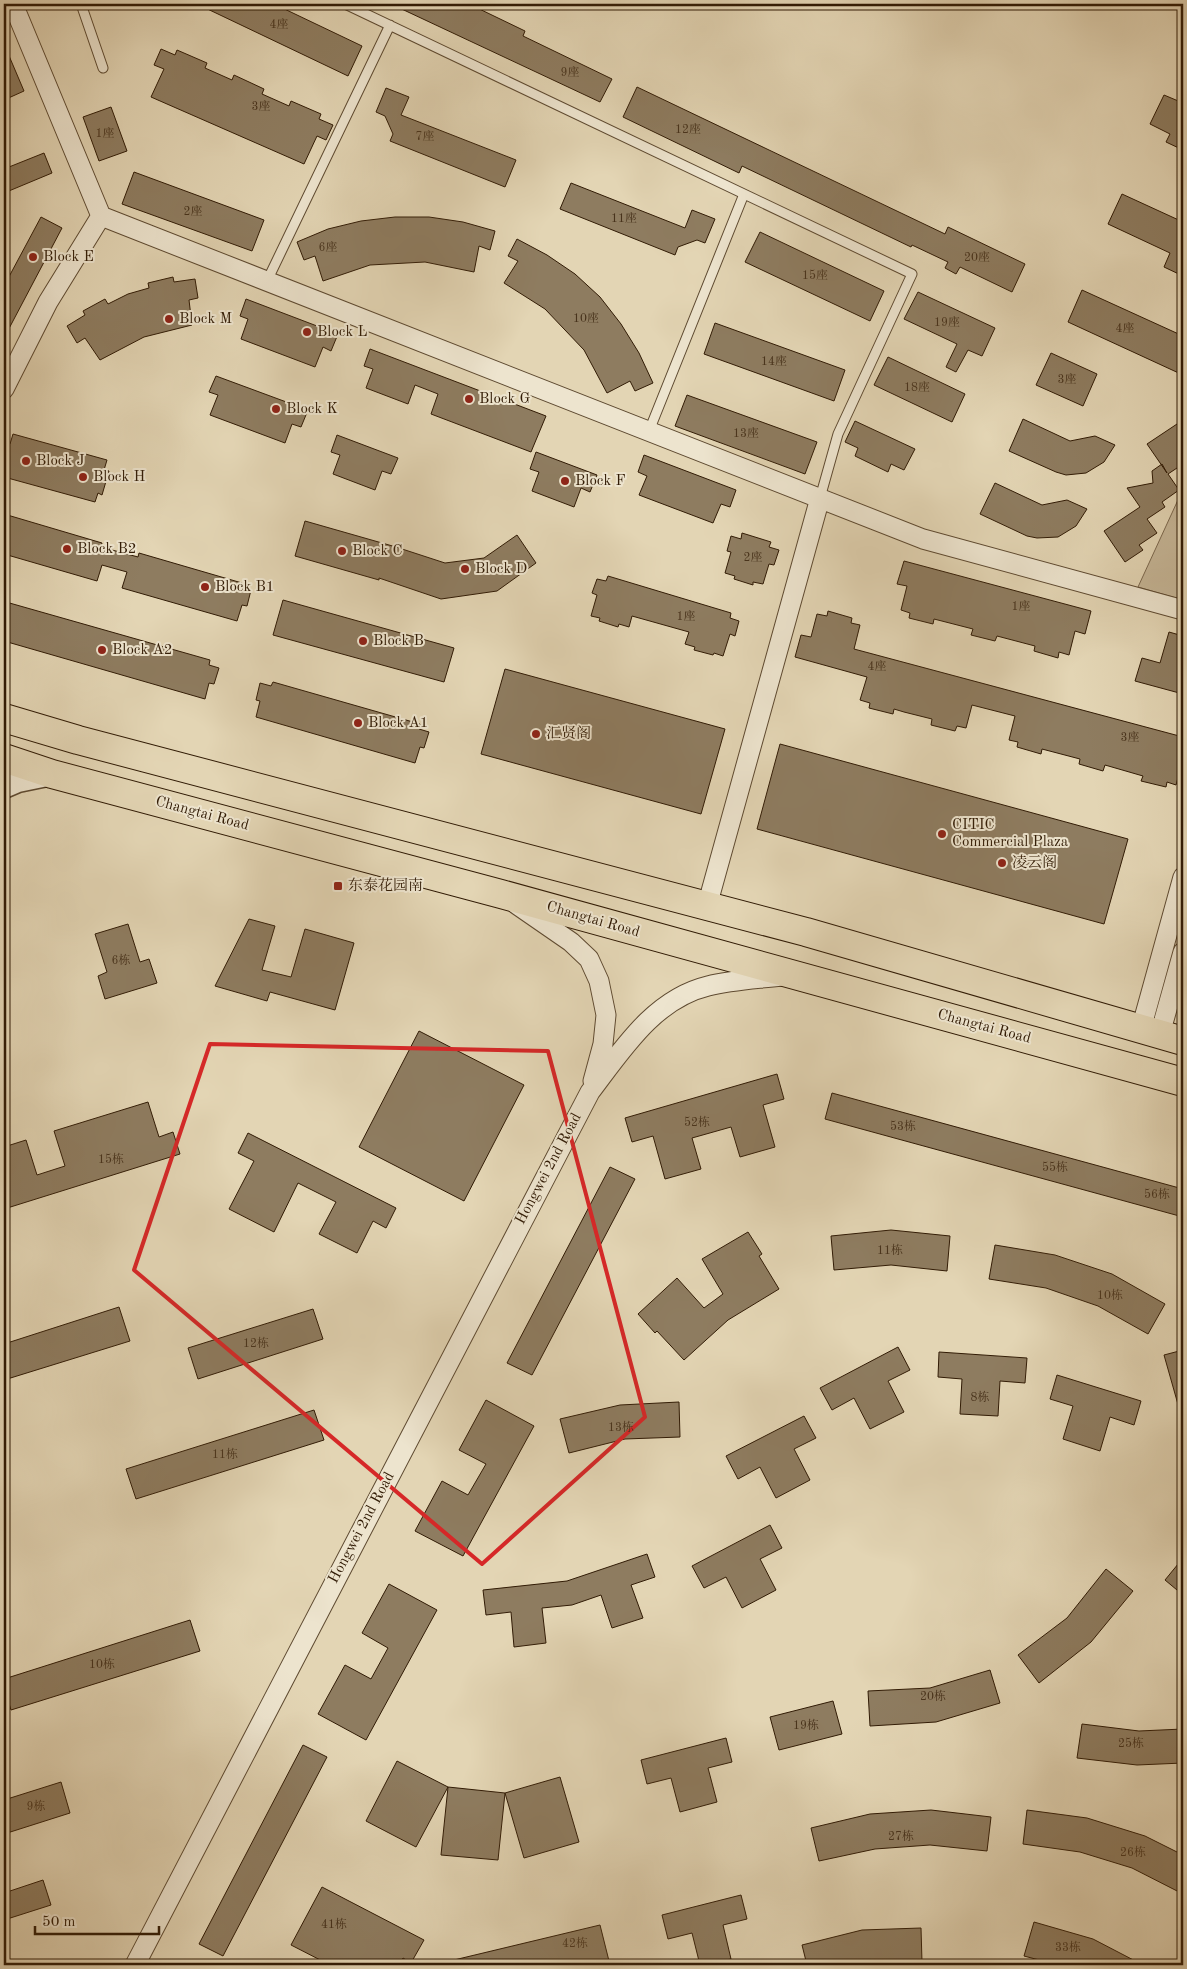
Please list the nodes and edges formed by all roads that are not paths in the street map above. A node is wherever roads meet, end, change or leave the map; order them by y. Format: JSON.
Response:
{"nodes":[{"id":1,"x":12,"y":4,"type":"edge"},
{"id":2,"x":80,"y":4,"type":"edge"},
{"id":3,"x":345,"y":4,"type":"edge"},
{"id":4,"x":390,"y":25,"type":"junction"},
{"id":5,"x":103,"y":68,"type":"dead end"},
{"id":6,"x":744,"y":194,"type":"junction"},
{"id":7,"x":101,"y":216,"type":"junction"},
{"id":8,"x":267,"y":281,"type":"junction"},
{"id":9,"x":4,"y":389,"type":"edge"},
{"id":10,"x":649,"y":431,"type":"junction"},
{"id":11,"x":820,"y":498,"type":"junction"},
{"id":12,"x":1183,"y":610,"type":"edge"},
{"id":13,"x":4,"y":718,"type":"edge"},
{"id":14,"x":4,"y":758,"type":"edge"},
{"id":15,"x":52,"y":774,"type":"junction"},
{"id":16,"x":4,"y":787,"type":"edge"},
{"id":17,"x":1183,"y":877,"type":"edge"},
{"id":18,"x":502,"y":894,"type":"junction"},
{"id":19,"x":707,"y":906,"type":"junction"},
{"id":20,"x":1183,"y":952,"type":"edge"},
{"id":21,"x":790,"y":975,"type":"junction"},
{"id":22,"x":1162,"y":1035,"type":"edge"},
{"id":23,"x":1183,"y":1082,"type":"edge"},
{"id":24,"x":590,"y":1092,"type":"junction"},
{"id":25,"x":135,"y":1965,"type":"edge"}],
"edges":[{"from":1,"to":7,"type":"street"},
{"from":2,"to":5,"type":"lane"},
{"from":3,"to":4,"type":"lane"},
{"from":4,"to":6,"type":"lane"},
{"from":4,"to":8,"type":"lane"},
{"from":6,"to":10,"type":"lane"},
{"from":6,"to":11,"type":"lane"},
{"from":7,"to":8,"type":"street"},
{"from":7,"to":9,"type":"street"},
{"from":8,"to":10,"type":"street"},
{"from":10,"to":11,"type":"street"},
{"from":11,"to":12,"type":"street"},
{"from":11,"to":19,"type":"street"},
{"from":13,"to":19,"type":"highway"},
{"from":14,"to":15,"type":"highway","name":"Changtai Road"},
{"from":15,"to":16,"type":"street"},
{"from":15,"to":18,"type":"highway","name":"Changtai Road"},
{"from":17,"to":22,"type":"street"},
{"from":18,"to":21,"type":"highway","name":"Changtai Road"},
{"from":18,"to":24,"type":"street"},
{"from":19,"to":22,"type":"highway"},
{"from":20,"to":22,"type":"street"},
{"from":21,"to":23,"type":"highway","name":"Changtai Road"},
{"from":21,"to":24,"type":"street"},
{"from":24,"to":25,"type":"street","name":"Hongwei 2nd Road"}]}
